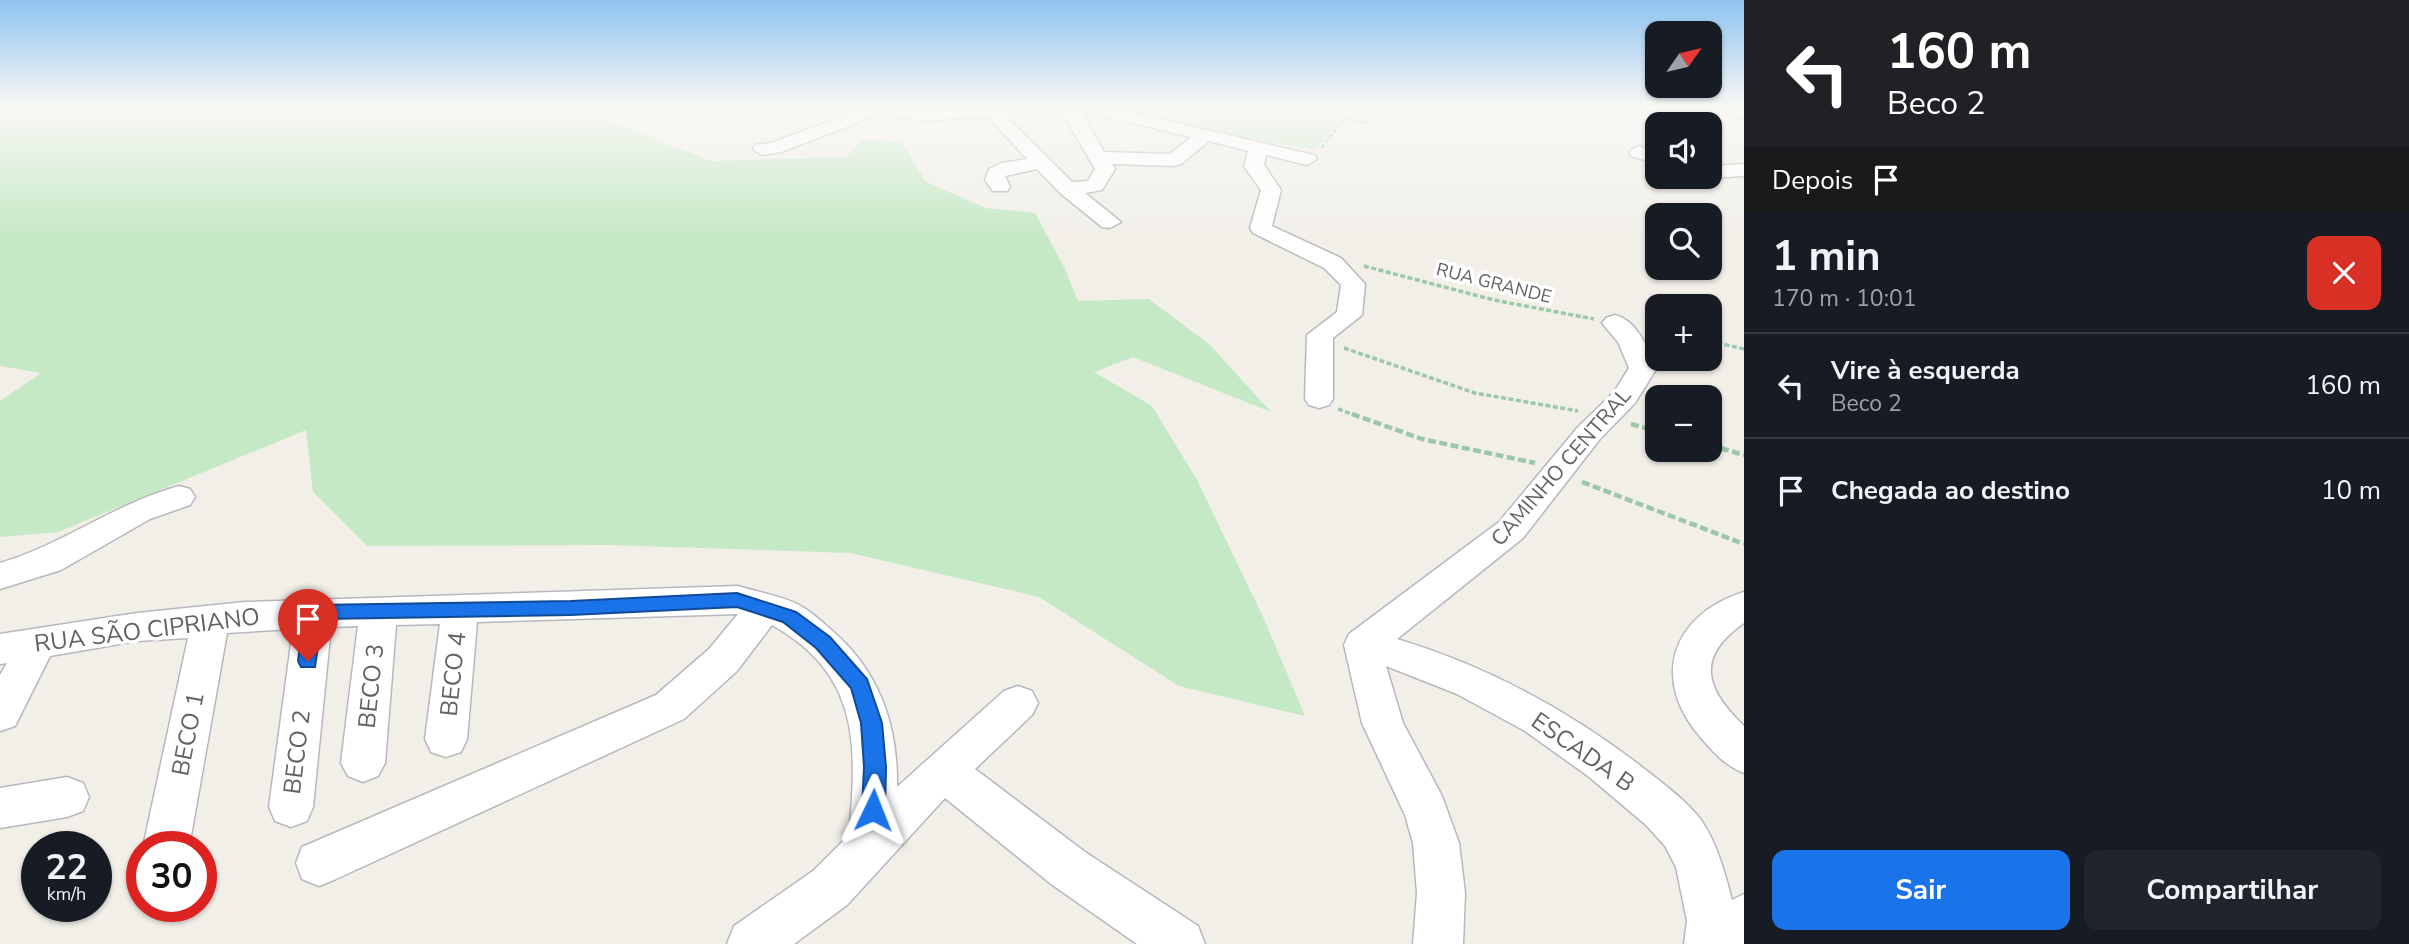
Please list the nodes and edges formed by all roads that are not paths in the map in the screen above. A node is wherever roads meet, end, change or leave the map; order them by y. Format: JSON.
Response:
{"nodes":[{"id":1,"x":1031,"y":151,"type":"edge"},
{"id":2,"x":1096,"y":151,"type":"edge"},
{"id":3,"x":1185,"y":151,"type":"edge"},
{"id":4,"x":1258,"y":151,"type":"edge"},
{"id":5,"x":1278,"y":151,"type":"edge"},
{"id":6,"x":1638,"y":152,"type":"dead end"},
{"id":7,"x":1645,"y":154,"type":"edge"},
{"id":8,"x":1101,"y":158,"type":"junction"},
{"id":9,"x":1307,"y":159,"type":"road end"},
{"id":10,"x":1043,"y":163,"type":"junction"},
{"id":11,"x":1744,"y":170,"type":"edge"},
{"id":12,"x":1722,"y":171,"type":"edge"},
{"id":13,"x":1000,"y":187,"type":"dead end"},
{"id":14,"x":1067,"y":189,"type":"junction"},
{"id":15,"x":1110,"y":222,"type":"dead end"},
{"id":16,"x":1615,"y":323,"type":"road end"},
{"id":17,"x":1319,"y":399,"type":"dead end"},
{"id":18,"x":179,"y":497,"type":"dead end"},
{"id":19,"x":0,"y":576,"type":"edge"},
{"id":20,"x":1744,"y":606,"type":"edge"},
{"id":21,"x":764,"y":608,"type":"junction"},
{"id":22,"x":460,"y":609,"type":"junction"},
{"id":23,"x":379,"y":610,"type":"junction"},
{"id":24,"x":314,"y":612,"type":"junction"},
{"id":25,"x":210,"y":621,"type":"junction"},
{"id":26,"x":1363,"y":645,"type":"junction"},
{"id":27,"x":18,"y":646,"type":"edge"},
{"id":28,"x":1018,"y":703,"type":"dead end"},
{"id":29,"x":0,"y":713,"type":"edge"},
{"id":30,"x":446,"y":739,"type":"dead end"},
{"id":31,"x":1744,"y":754,"type":"edge"},
{"id":32,"x":363,"y":763,"type":"dead end"},
{"id":33,"x":944,"y":771,"type":"junction"},
{"id":34,"x":67,"y":797,"type":"dead end"},
{"id":35,"x":0,"y":807,"type":"edge"},
{"id":36,"x":291,"y":807,"type":"dead end"},
{"id":37,"x":169,"y":831,"type":"edge"},
{"id":38,"x":871,"y":843,"type":"junction"},
{"id":39,"x":319,"y":863,"type":"dead end"},
{"id":40,"x":1744,"y":919,"type":"edge"},
{"id":41,"x":752,"y":944,"type":"edge"},
{"id":42,"x":1180,"y":944,"type":"edge"},
{"id":43,"x":1438,"y":944,"type":"edge"},
{"id":44,"x":1709,"y":944,"type":"edge"},
{"id":45,"x":1732,"y":944,"type":"edge"}],
"edges":[{"from":1,"to":10,"type":"street"},
{"from":2,"to":8,"type":"street"},
{"from":3,"to":8,"type":"street"},
{"from":4,"to":17,"type":"street"},
{"from":5,"to":9,"type":"street"},
{"from":6,"to":7,"type":"street"},
{"from":8,"to":14,"type":"street"},
{"from":10,"to":13,"type":"street"},
{"from":10,"to":14,"type":"street"},
{"from":11,"to":12,"type":"street"},
{"from":14,"to":15,"type":"street"},
{"from":16,"to":26,"type":"street","name":"CAMINHO CENTRAL"},
{"from":18,"to":19,"type":"street"},
{"from":20,"to":31,"type":"street"},
{"from":21,"to":22,"type":"street","name":"RUA SÃO CIPRIANO"},
{"from":21,"to":38,"type":"street","name":"RUA SÃO CIPRIANO"},
{"from":21,"to":39,"type":"street"},
{"from":22,"to":23,"type":"street","name":"RUA SÃO CIPRIANO"},
{"from":22,"to":30,"type":"street","name":"BECO 4"},
{"from":23,"to":24,"type":"street","name":"RUA SÃO CIPRIANO"},
{"from":23,"to":32,"type":"street","name":"BECO 3"},
{"from":24,"to":25,"type":"street","name":"RUA SÃO CIPRIANO"},
{"from":24,"to":36,"type":"street","name":"BECO 2"},
{"from":25,"to":27,"type":"street","name":"RUA SÃO CIPRIANO"},
{"from":25,"to":37,"type":"street","name":"BECO 1"},
{"from":26,"to":43,"type":"street"},
{"from":26,"to":44,"type":"street","name":"ESCADA B"},
{"from":27,"to":29,"type":"street"},
{"from":28,"to":33,"type":"street"},
{"from":33,"to":38,"type":"street"},
{"from":33,"to":42,"type":"street"},
{"from":34,"to":35,"type":"street"},
{"from":38,"to":41,"type":"street"},
{"from":40,"to":45,"type":"street"}]}
